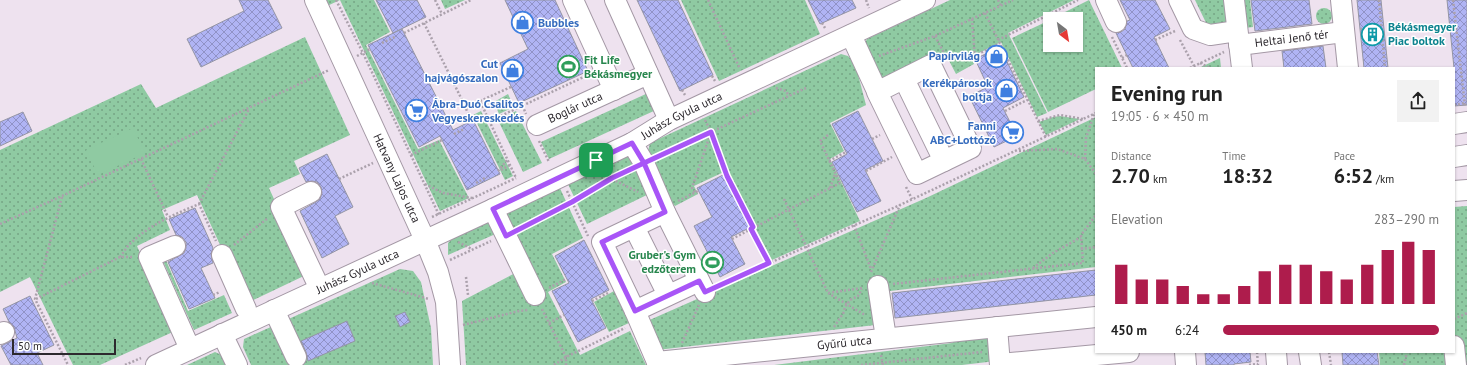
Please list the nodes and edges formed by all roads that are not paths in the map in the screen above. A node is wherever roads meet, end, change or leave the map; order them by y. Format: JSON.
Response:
{"nodes":[{"id":1,"x":315,"y":0,"type":"edge"},
{"id":2,"x":573,"y":0,"type":"edge"},
{"id":3,"x":614,"y":0,"type":"edge"},
{"id":4,"x":925,"y":0,"type":"edge"},
{"id":5,"x":1106,"y":0,"type":"edge"},
{"id":6,"x":1179,"y":0,"type":"edge"},
{"id":7,"x":1234,"y":0,"type":"edge"},
{"id":8,"x":1341,"y":0,"type":"edge"},
{"id":9,"x":1116,"y":22,"type":"road end"},
{"id":10,"x":1349,"y":31,"type":"junction"},
{"id":11,"x":851,"y":35,"type":"junction"},
{"id":12,"x":1238,"y":38,"type":"junction"},
{"id":13,"x":1242,"y":67,"type":"edge"},
{"id":14,"x":1348,"y":67,"type":"edge"},
{"id":15,"x":648,"y":74,"type":"junction"},
{"id":16,"x":904,"y":79,"type":"junction"},
{"id":17,"x":614,"y":90,"type":"junction"},
{"id":18,"x":877,"y":92,"type":"junction"},
{"id":19,"x":669,"y":120,"type":"junction"},
{"id":20,"x":537,"y":125,"type":"dead end"},
{"id":21,"x":632,"y":143,"type":"junction"},
{"id":22,"x":1467,"y":155,"type":"edge"},
{"id":23,"x":1455,"y":156,"type":"edge"},
{"id":24,"x":944,"y":161,"type":"junction"},
{"id":25,"x":1467,"y":190,"type":"edge"},
{"id":26,"x":1455,"y":191,"type":"edge"},
{"id":27,"x":311,"y":192,"type":"dead end"},
{"id":28,"x":670,"y":207,"type":"junction"},
{"id":29,"x":493,"y":209,"type":"junction"},
{"id":30,"x":634,"y":227,"type":"junction"},
{"id":31,"x":425,"y":240,"type":"junction"},
{"id":32,"x":175,"y":246,"type":"dead end"},
{"id":33,"x":222,"y":255,"type":"road end"},
{"id":34,"x":869,"y":280,"type":"road end"},
{"id":35,"x":320,"y":289,"type":"junction"},
{"id":36,"x":668,"y":295,"type":"junction"},
{"id":37,"x":535,"y":306,"type":"road end"},
{"id":38,"x":246,"y":309,"type":"dead end"},
{"id":39,"x":274,"y":310,"type":"junction"},
{"id":40,"x":637,"y":316,"type":"junction"},
{"id":41,"x":1095,"y":317,"type":"edge"},
{"id":42,"x":997,"y":327,"type":"junction"},
{"id":43,"x":885,"y":332,"type":"junction"},
{"id":44,"x":222,"y":334,"type":"junction"},
{"id":45,"x":190,"y":349,"type":"junction"},
{"id":46,"x":1113,"y":353,"type":"edge"},
{"id":47,"x":1185,"y":353,"type":"edge"},
{"id":48,"x":1275,"y":353,"type":"edge"},
{"id":49,"x":1309,"y":353,"type":"edge"},
{"id":50,"x":1455,"y":353,"type":"edge"},
{"id":51,"x":296,"y":357,"type":"dead end"},
{"id":52,"x":1000,"y":360,"type":"edge"},
{"id":53,"x":658,"y":363,"type":"edge"},
{"id":54,"x":156,"y":365,"type":"edge"},
{"id":55,"x":237,"y":365,"type":"edge"},
{"id":56,"x":450,"y":365,"type":"edge"},
{"id":57,"x":1186,"y":365,"type":"edge"},
{"id":58,"x":1264,"y":365,"type":"edge"},
{"id":59,"x":1311,"y":365,"type":"edge"},
{"id":60,"x":1456,"y":365,"type":"edge"}],
"edges":[{"from":1,"to":31,"type":"street","name":"Hatvany Lajos utca"},
{"from":2,"to":17,"type":"street","name":"Boglár utca"},
{"from":3,"to":15,"type":"street"},
{"from":4,"to":11,"type":"street","name":"Juhász Gyula utca"},
{"from":5,"to":9,"type":"street"},
{"from":6,"to":12,"type":"street","name":"Heltai Jenő tér"},
{"from":7,"to":12,"type":"street"},
{"from":8,"to":10,"type":"street","name":"Heltai Jenő tér"},
{"from":10,"to":12,"type":"street","name":"Heltai Jenő tér"},
{"from":10,"to":14,"type":"street","name":"Heltai Jenő tér"},
{"from":11,"to":18,"type":"street"},
{"from":11,"to":19,"type":"street","name":"Juhász Gyula utca"},
{"from":12,"to":13,"type":"street"},
{"from":15,"to":17,"type":"street","name":"Boglár utca"},
{"from":15,"to":19,"type":"street"},
{"from":16,"to":18,"type":"street"},
{"from":16,"to":24,"type":"street"},
{"from":16,"to":24,"type":"street"},
{"from":17,"to":20,"type":"street","name":"Boglár utca"},
{"from":18,"to":24,"type":"street"},
{"from":19,"to":21,"type":"street","name":"Juhász Gyula utca"},
{"from":21,"to":28,"type":"street"},
{"from":21,"to":29,"type":"street","name":"Juhász Gyula utca"},
{"from":22,"to":23,"type":"street"},
{"from":25,"to":26,"type":"street"},
{"from":27,"to":35,"type":"street"},
{"from":28,"to":30,"type":"street"},
{"from":28,"to":36,"type":"street"},
{"from":29,"to":31,"type":"street","name":"Juhász Gyula utca"},
{"from":29,"to":37,"type":"street"},
{"from":30,"to":36,"type":"street"},
{"from":30,"to":40,"type":"street"},
{"from":31,"to":35,"type":"street","name":"Juhász Gyula utca"},
{"from":31,"to":56,"type":"street","name":"Hatvany Lajos utca"},
{"from":32,"to":45,"type":"street"},
{"from":33,"to":38,"type":"street"},
{"from":34,"to":43,"type":"street"},
{"from":35,"to":39,"type":"street","name":"Juhász Gyula utca"},
{"from":36,"to":40,"type":"street"},
{"from":39,"to":44,"type":"street","name":"Juhász Gyula utca"},
{"from":39,"to":51,"type":"street"},
{"from":40,"to":53,"type":"street"},
{"from":41,"to":42,"type":"street","name":"Gyűrű utca"},
{"from":42,"to":43,"type":"street","name":"Gyűrű utca"},
{"from":42,"to":52,"type":"street"},
{"from":43,"to":53,"type":"street","name":"Gyűrű utca"},
{"from":44,"to":45,"type":"street","name":"Juhász Gyula utca"},
{"from":44,"to":55,"type":"street"},
{"from":45,"to":54,"type":"street","name":"Juhász Gyula utca"},
{"from":46,"to":52,"type":"street"},
{"from":47,"to":57,"type":"street"},
{"from":48,"to":58,"type":"street"},
{"from":49,"to":59,"type":"street"},
{"from":50,"to":60,"type":"street"}]}
